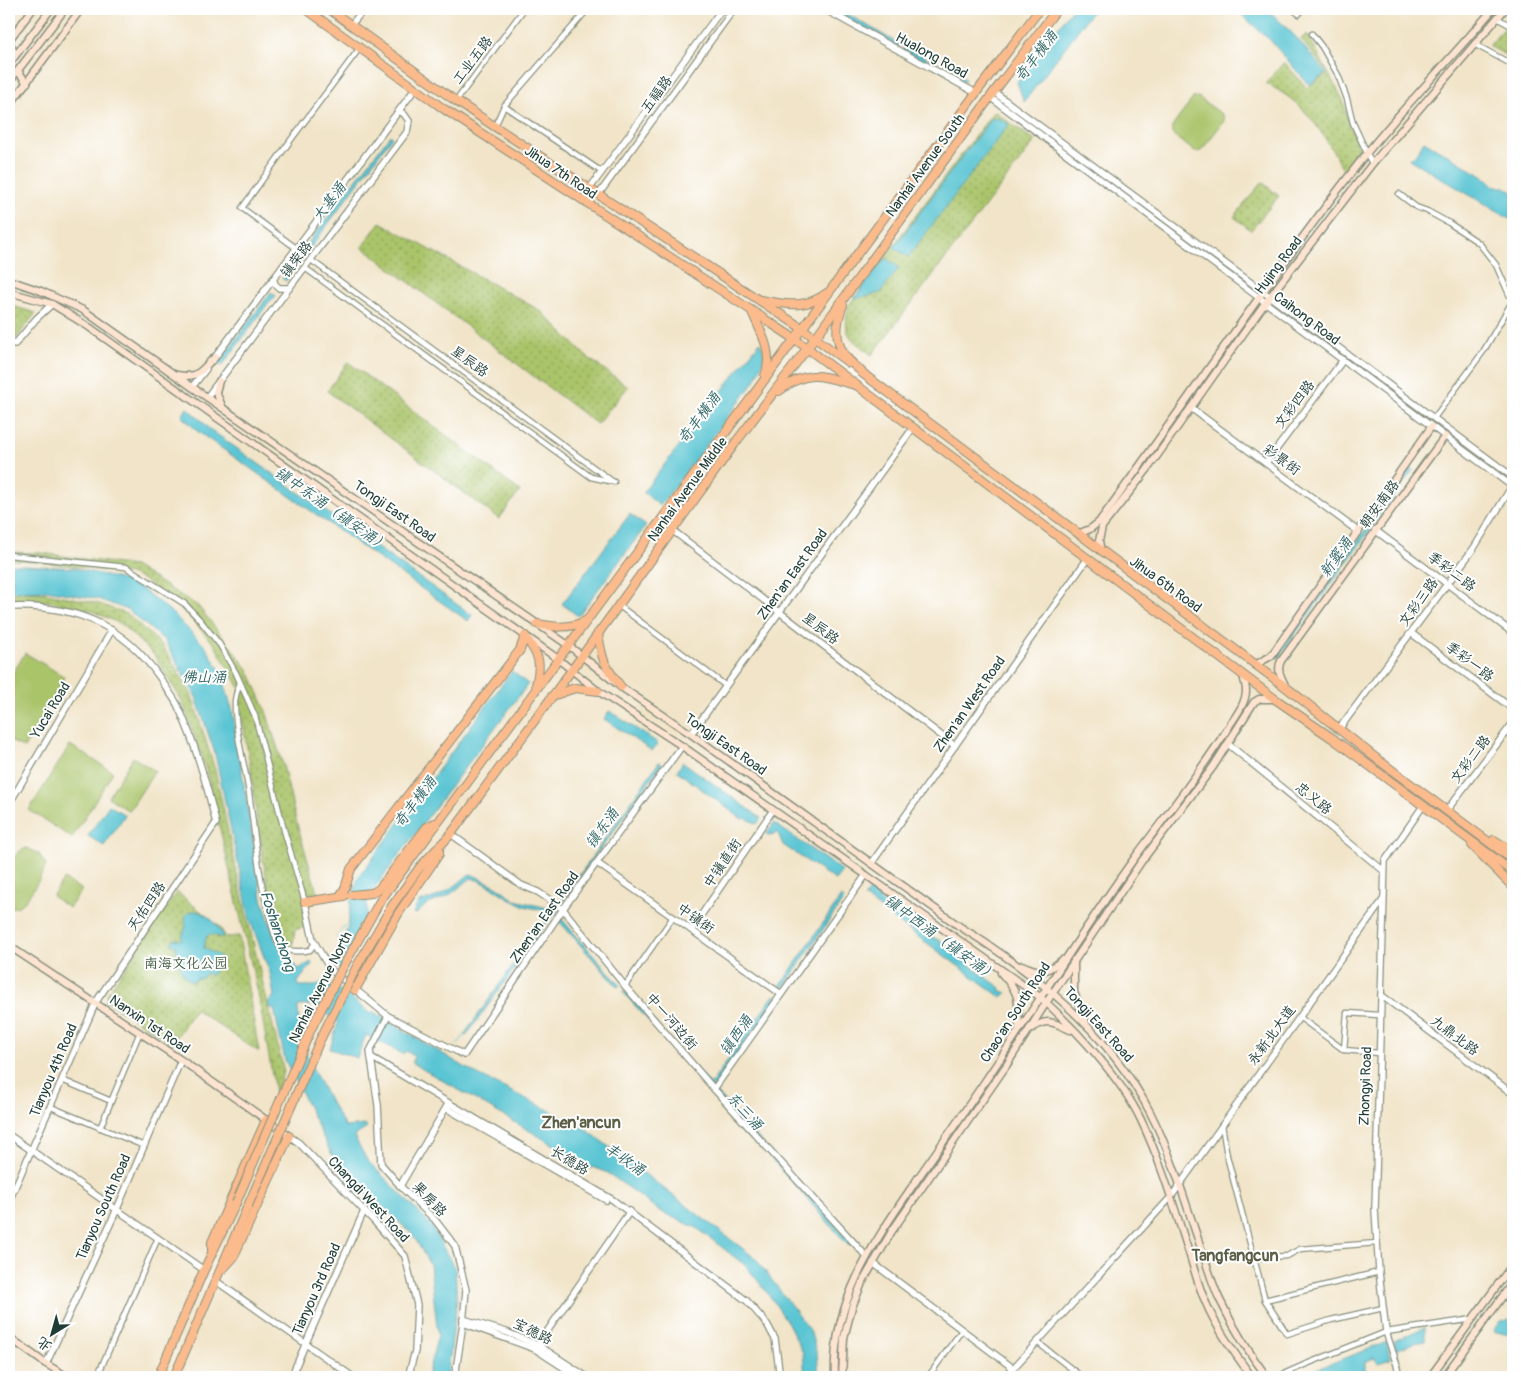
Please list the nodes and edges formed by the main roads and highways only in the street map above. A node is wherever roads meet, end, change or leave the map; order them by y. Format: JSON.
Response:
{"nodes":[{"id":1,"x":33,"y":9,"type":"edge"},
{"id":2,"x":51,"y":9,"type":"edge"},
{"id":3,"x":65,"y":9,"type":"edge"},
{"id":4,"x":81,"y":9,"type":"edge"},
{"id":5,"x":306,"y":9,"type":"edge"},
{"id":6,"x":330,"y":9,"type":"edge"},
{"id":7,"x":1040,"y":9,"type":"edge"},
{"id":8,"x":1057,"y":9,"type":"edge"},
{"id":9,"x":1493,"y":9,"type":"edge"},
{"id":10,"x":1504,"y":9,"type":"edge"},
{"id":11,"x":72,"y":22,"type":"junction"},
{"id":12,"x":9,"y":40,"type":"edge"},
{"id":13,"x":15,"y":55,"type":"junction"},
{"id":14,"x":9,"y":64,"type":"edge"},
{"id":15,"x":18,"y":71,"type":"junction"},
{"id":16,"x":9,"y":82,"type":"edge"},
{"id":17,"x":26,"y":83,"type":"junction"},
{"id":18,"x":9,"y":106,"type":"edge"},
{"id":19,"x":9,"y":280,"type":"edge"},
{"id":20,"x":832,"y":289,"type":"junction"},
{"id":21,"x":9,"y":292,"type":"edge"},
{"id":22,"x":848,"y":292,"type":"junction"},
{"id":23,"x":760,"y":300,"type":"junction"},
{"id":24,"x":752,"y":312,"type":"junction"},
{"id":25,"x":802,"y":329,"type":"junction"},
{"id":26,"x":815,"y":338,"type":"junction"},
{"id":27,"x":794,"y":340,"type":"junction"},
{"id":28,"x":806,"y":348,"type":"junction"},
{"id":29,"x":215,"y":357,"type":"road end"},
{"id":30,"x":176,"y":375,"type":"junction"},
{"id":31,"x":866,"y":376,"type":"junction"},
{"id":32,"x":219,"y":382,"type":"road end"},
{"id":33,"x":855,"y":385,"type":"junction"},
{"id":34,"x":760,"y":387,"type":"junction"},
{"id":35,"x":771,"y":396,"type":"junction"},
{"id":36,"x":223,"y":407,"type":"junction"},
{"id":37,"x":1431,"y":427,"type":"road end"},
{"id":38,"x":1445,"y":436,"type":"road end"},
{"id":39,"x":721,"y":439,"type":"junction"},
{"id":40,"x":730,"y":450,"type":"junction"},
{"id":41,"x":1403,"y":469,"type":"junction"},
{"id":42,"x":1416,"y":476,"type":"junction"},
{"id":43,"x":1078,"y":534,"type":"junction"},
{"id":44,"x":1101,"y":552,"type":"junction"},
{"id":45,"x":586,"y":620,"type":"junction"},
{"id":46,"x":537,"y":624,"type":"junction"},
{"id":47,"x":598,"y":633,"type":"junction"},
{"id":48,"x":525,"y":636,"type":"junction"},
{"id":49,"x":568,"y":645,"type":"junction"},
{"id":50,"x":1273,"y":653,"type":"junction"},
{"id":51,"x":582,"y":656,"type":"junction"},
{"id":52,"x":558,"y":658,"type":"junction"},
{"id":53,"x":1281,"y":661,"type":"junction"},
{"id":54,"x":1255,"y":665,"type":"junction"},
{"id":55,"x":571,"y":670,"type":"junction"},
{"id":56,"x":1243,"y":675,"type":"junction"},
{"id":57,"x":621,"y":687,"type":"junction"},
{"id":58,"x":1286,"y":688,"type":"junction"},
{"id":59,"x":535,"y":689,"type":"junction"},
{"id":60,"x":598,"y":691,"type":"junction"},
{"id":61,"x":552,"y":696,"type":"junction"},
{"id":62,"x":1275,"y":699,"type":"junction"},
{"id":63,"x":437,"y":822,"type":"junction"},
{"id":64,"x":1468,"y":826,"type":"junction"},
{"id":65,"x":1463,"y":834,"type":"junction"},
{"id":66,"x":439,"y":846,"type":"junction"},
{"id":67,"x":1513,"y":852,"type":"edge"},
{"id":68,"x":1513,"y":860,"type":"edge"},
{"id":69,"x":1513,"y":872,"type":"edge"},
{"id":70,"x":1513,"y":887,"type":"edge"},
{"id":71,"x":340,"y":896,"type":"junction"},
{"id":72,"x":306,"y":902,"type":"road end"},
{"id":73,"x":9,"y":946,"type":"edge"},
{"id":74,"x":1067,"y":956,"type":"junction"},
{"id":75,"x":1010,"y":959,"type":"junction"},
{"id":76,"x":1074,"y":960,"type":"junction"},
{"id":77,"x":992,"y":963,"type":"junction"},
{"id":78,"x":1046,"y":987,"type":"junction"},
{"id":79,"x":355,"y":990,"type":"road end"},
{"id":80,"x":1053,"y":992,"type":"junction"},
{"id":81,"x":1040,"y":997,"type":"junction"},
{"id":82,"x":1046,"y":1003,"type":"junction"},
{"id":83,"x":1086,"y":1025,"type":"junction"},
{"id":84,"x":1019,"y":1030,"type":"junction"},
{"id":85,"x":1075,"y":1033,"type":"junction"},
{"id":86,"x":1025,"y":1034,"type":"junction"},
{"id":87,"x":266,"y":1120,"type":"junction"},
{"id":88,"x":289,"y":1136,"type":"joint"},
{"id":89,"x":211,"y":1255,"type":"junction"},
{"id":90,"x":1513,"y":1264,"type":"edge"},
{"id":91,"x":220,"y":1272,"type":"junction"},
{"id":92,"x":1513,"y":1282,"type":"edge"},
{"id":93,"x":1511,"y":1291,"type":"edge"},
{"id":94,"x":9,"y":1337,"type":"edge"},
{"id":95,"x":46,"y":1364,"type":"junction"},
{"id":96,"x":59,"y":1377,"type":"edge"},
{"id":97,"x":68,"y":1377,"type":"edge"},
{"id":98,"x":158,"y":1377,"type":"edge"},
{"id":99,"x":174,"y":1377,"type":"edge"},
{"id":100,"x":835,"y":1377,"type":"edge"},
{"id":101,"x":842,"y":1377,"type":"edge"},
{"id":102,"x":1252,"y":1377,"type":"edge"},
{"id":103,"x":1267,"y":1377,"type":"edge"},
{"id":104,"x":1430,"y":1377,"type":"edge"},
{"id":105,"x":1444,"y":1377,"type":"edge"}],
"edges":[{"from":1,"to":12,"type":"main road"},
{"from":2,"to":13,"type":"main road"},
{"from":3,"to":11,"type":"main road"},
{"from":3,"to":15,"type":"main road"},
{"from":4,"to":11,"type":"main road"},
{"from":5,"to":24,"type":"main road","name":"Jihua 7th Road"},
{"from":6,"to":23,"type":"main road","name":"Jihua 7th Road"},
{"from":7,"to":20,"type":"main road","name":"Nanhai Avenue South"},
{"from":8,"to":22,"type":"main road","name":"Nanhai Avenue South"},
{"from":9,"to":43,"type":"main road","name":"Hujing Road"},
{"from":10,"to":44,"type":"main road","name":"Hujing Road"},
{"from":11,"to":17,"type":"main road"},
{"from":12,"to":13,"type":"main road"},
{"from":13,"to":14,"type":"main road"},
{"from":15,"to":16,"type":"main road"},
{"from":15,"to":17,"type":"main road"},
{"from":17,"to":18,"type":"main road"},
{"from":19,"to":30,"type":"main road","name":"Tongji East Road"},
{"from":20,"to":23,"type":"main road"},
{"from":20,"to":25,"type":"main road","name":"Nanhai Avenue South"},
{"from":21,"to":48,"type":"main road","name":"Tongji East Road"},
{"from":22,"to":26,"type":"main road","name":"Nanhai Avenue South"},
{"from":22,"to":31,"type":"main road"},
{"from":23,"to":25,"type":"main road","name":"Jihua 7th Road"},
{"from":24,"to":27,"type":"main road","name":"Jihua 7th Road"},
{"from":24,"to":34,"type":"main road"},
{"from":25,"to":26,"type":"main road","name":"Jihua 6th Road"},
{"from":25,"to":27,"type":"main road","name":"Nanhai Avenue Middle"},
{"from":26,"to":28,"type":"main road","name":"Nanhai Avenue Middle"},
{"from":26,"to":31,"type":"main road","name":"Jihua 6th Road"},
{"from":27,"to":28,"type":"main road","name":"Jihua 7th Road"},
{"from":27,"to":34,"type":"main road","name":"Nanhai Avenue Middle"},
{"from":28,"to":33,"type":"main road","name":"Jihua 6th Road"},
{"from":28,"to":35,"type":"main road","name":"Nanhai Avenue Middle"},
{"from":29,"to":30,"type":"main road"},
{"from":30,"to":36,"type":"main road","name":"Tongji East Road"},
{"from":31,"to":43,"type":"main road","name":"Jihua 6th Road"},
{"from":32,"to":36,"type":"main road"},
{"from":33,"to":35,"type":"main road"},
{"from":33,"to":56,"type":"main road","name":"Jihua 6th Road"},
{"from":34,"to":39,"type":"main road","name":"Nanhai Avenue Middle"},
{"from":35,"to":40,"type":"main road","name":"Nanhai Avenue Middle"},
{"from":36,"to":46,"type":"main road","name":"Tongji East Road"},
{"from":37,"to":41,"type":"main road","name":"朝安南路"},
{"from":38,"to":42,"type":"main road","name":"朝安南路"},
{"from":39,"to":40,"type":"main road"},
{"from":39,"to":45,"type":"main road","name":"Nanhai Avenue Middle"},
{"from":40,"to":47,"type":"main road","name":"Nanhai Avenue Middle"},
{"from":41,"to":42,"type":"main road"},
{"from":41,"to":50,"type":"main road","name":"朝安南路"},
{"from":42,"to":53,"type":"main road","name":"朝安南路"},
{"from":43,"to":44,"type":"main road","name":"Jihua 6th Road"},
{"from":44,"to":54,"type":"main road","name":"Jihua 6th Road"},
{"from":45,"to":46,"type":"main road"},
{"from":45,"to":49,"type":"main road","name":"Nanhai Avenue Middle"},
{"from":46,"to":49,"type":"main road","name":"Tongji East Road"},
{"from":47,"to":51,"type":"main road","name":"Nanhai Avenue Middle"},
{"from":47,"to":57,"type":"main road"},
{"from":48,"to":52,"type":"main road","name":"Tongji East Road"},
{"from":48,"to":59,"type":"main road"},
{"from":48,"to":71,"type":"main road"},
{"from":49,"to":51,"type":"main road","name":"Tongji East Road"},
{"from":49,"to":52,"type":"main road","name":"Nanhai Avenue North"},
{"from":50,"to":53,"type":"main road"},
{"from":50,"to":54,"type":"main road","name":"朝安南路"},
{"from":51,"to":55,"type":"main road","name":"Nanhai Avenue North"},
{"from":51,"to":57,"type":"main road","name":"Tongji East Road"},
{"from":52,"to":55,"type":"main road","name":"Tongji East Road"},
{"from":52,"to":59,"type":"main road","name":"Nanhai Avenue North"},
{"from":53,"to":58,"type":"main road"},
{"from":54,"to":58,"type":"main road","name":"Jihua 6th Road"},
{"from":55,"to":60,"type":"main road","name":"Tongji East Road"},
{"from":55,"to":61,"type":"main road","name":"Nanhai Avenue North"},
{"from":56,"to":62,"type":"main road","name":"Jihua 6th Road"},
{"from":56,"to":74,"type":"main road","name":"Chao'an South Road"},
{"from":57,"to":75,"type":"main road","name":"Tongji East Road"},
{"from":58,"to":64,"type":"main road","name":"Jihua 6th Road"},
{"from":59,"to":63,"type":"main road","name":"Nanhai Avenue North"},
{"from":60,"to":61,"type":"main road"},
{"from":60,"to":77,"type":"main road","name":"Tongji East Road"},
{"from":61,"to":66,"type":"main road","name":"Nanhai Avenue North"},
{"from":62,"to":65,"type":"main road","name":"Jihua 6th Road"},
{"from":62,"to":76,"type":"main road","name":"Chao'an South Road"},
{"from":63,"to":71,"type":"main road","bridge":true},
{"from":63,"to":89,"type":"main road","name":"Nanhai Avenue North","bridge":true},
{"from":64,"to":67,"type":"main road"},
{"from":64,"to":68,"type":"main road","name":"Jihua 6th Road"},
{"from":65,"to":69,"type":"main road","name":"Jihua 6th Road"},
{"from":65,"to":70,"type":"main road"},
{"from":66,"to":79,"type":"main road"},
{"from":66,"to":91,"type":"main road","name":"Nanhai Avenue North","bridge":true},
{"from":71,"to":72,"type":"main road"},
{"from":73,"to":87,"type":"main road","name":"Nanxin 1st Road"},
{"from":74,"to":75,"type":"main road"},
{"from":74,"to":78,"type":"main road","name":"Chao'an South Road"},
{"from":75,"to":78,"type":"main road","name":"Tongji East Road"},
{"from":76,"to":80,"type":"main road","name":"Chao'an South Road"},
{"from":76,"to":83,"type":"main road"},
{"from":77,"to":81,"type":"main road","name":"Tongji East Road"},
{"from":77,"to":84,"type":"main road"},
{"from":78,"to":80,"type":"main road","name":"Tongji East Road"},
{"from":78,"to":81,"type":"main road","name":"Chao'an South Road"},
{"from":80,"to":82,"type":"main road","name":"Chao'an South Road"},
{"from":80,"to":83,"type":"main road","name":"Tongji East Road"},
{"from":81,"to":82,"type":"main road","name":"Tongji East Road"},
{"from":81,"to":84,"type":"main road","name":"Chao'an South Road"},
{"from":82,"to":85,"type":"main road","name":"Tongji East Road"},
{"from":82,"to":86,"type":"main road","name":"Chao'an South Road"},
{"from":83,"to":103,"type":"main road","name":"Tongji East Road"},
{"from":84,"to":100,"type":"main road","name":"Chao'an South Road"},
{"from":85,"to":86,"type":"main road"},
{"from":85,"to":102,"type":"main road","name":"Tongji East Road"},
{"from":86,"to":101,"type":"main road","name":"Chao'an South Road"},
{"from":87,"to":88,"type":"main road","name":"Nanxin 1st Road"},
{"from":87,"to":89,"type":"main road"},
{"from":88,"to":91,"type":"main road"},
{"from":89,"to":98,"type":"main road","name":"Nanhai Avenue North"},
{"from":90,"to":104,"type":"main road"},
{"from":91,"to":99,"type":"main road","name":"Nanhai Avenue North"},
{"from":92,"to":93,"type":"main road"},
{"from":93,"to":105,"type":"main road"},
{"from":94,"to":95,"type":"main road"},
{"from":95,"to":96,"type":"main road"},
{"from":95,"to":97,"type":"main road"}]}
